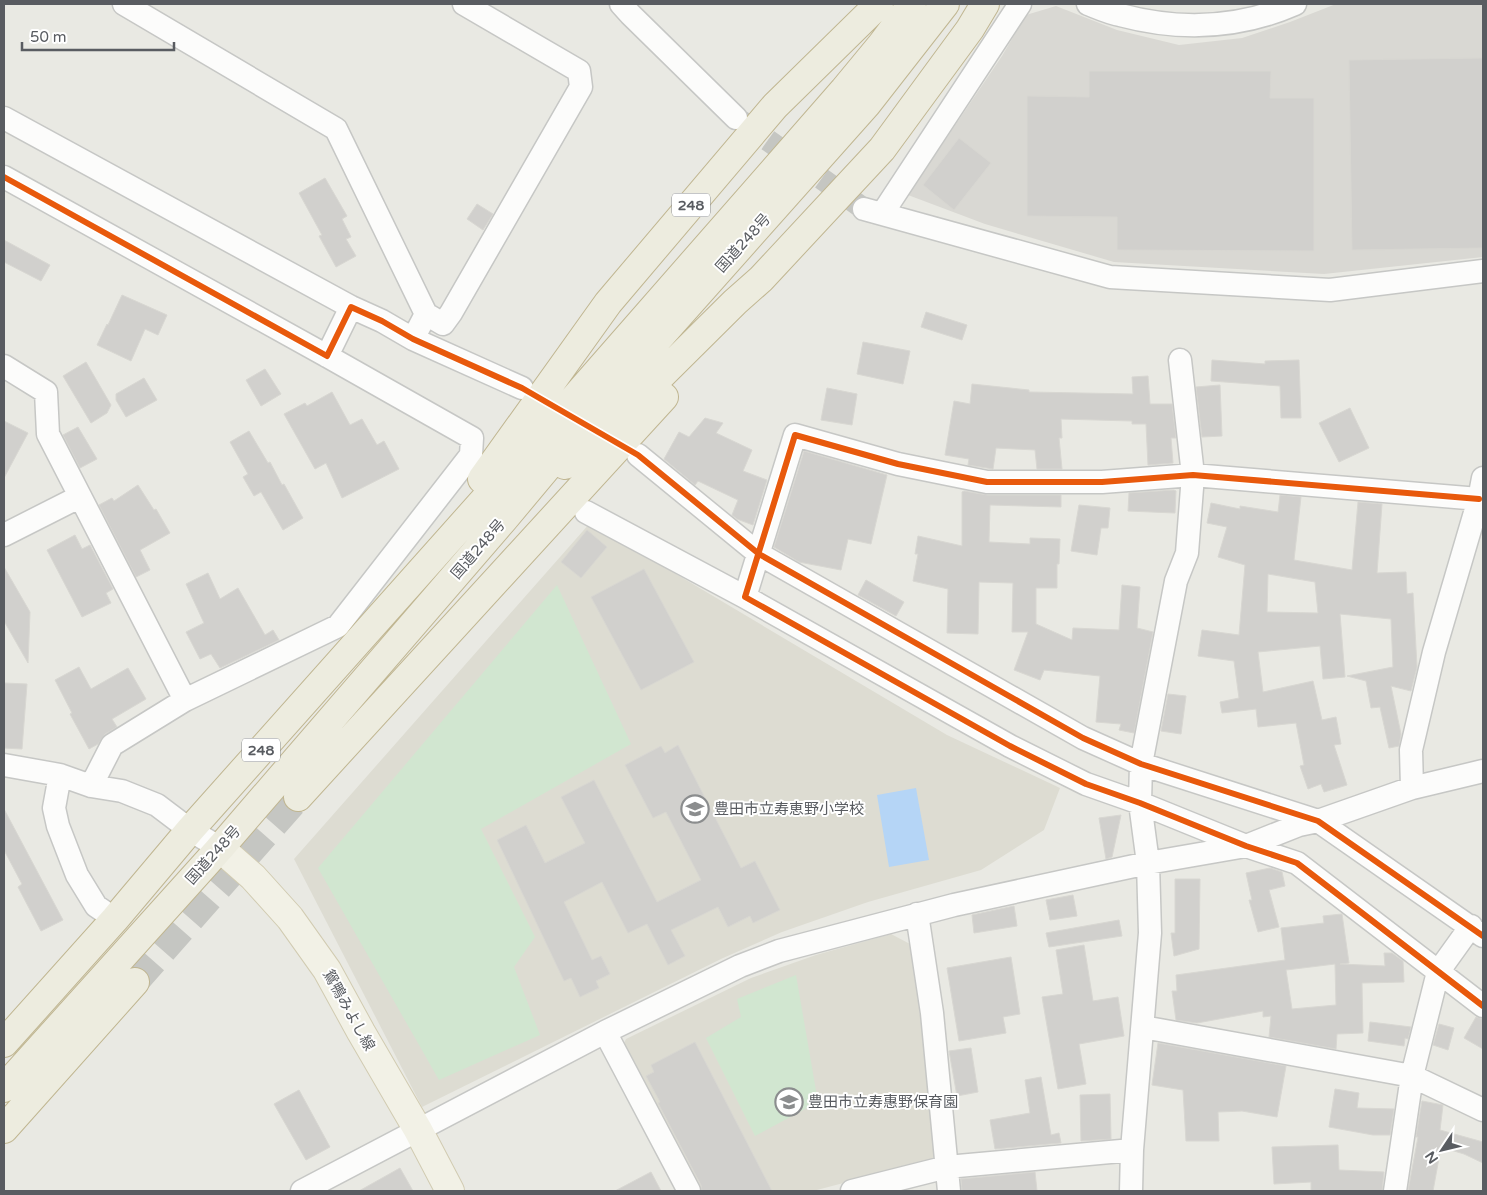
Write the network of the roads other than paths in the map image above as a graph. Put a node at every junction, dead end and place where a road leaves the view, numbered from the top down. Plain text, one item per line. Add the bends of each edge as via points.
1 (124, 4) edge
2 (464, 4) edge
3 (621, 4) edge
4 (879, 4) edge
5 (912, 4) edge
6 (945, 4) edge
7 (985, 4) edge
8 (1020, 4) edge
9 (1088, 4) edge
10 (1295, 4) edge
11 (4, 118) edge
12 (736, 118) tunnel mouth
13 (4, 177) edge
14 (1483, 271) edge
15 (351, 307) junction
16 (426, 314) junction
17 (414, 339) junction
18 (327, 356) junction
19 (1180, 360) dead end
20 (4, 366) edge
21 (522, 388) dead end
22 (562, 444) junction
23 (638, 455) dead end
24 (1193, 475) junction
25 (1481, 488) edge
26 (79, 497) junction
27 (580, 503) junction
28 (4, 535) edge
29 (759, 554) junction
30 (745, 597) junction
31 (346, 636) junction
32 (185, 700) junction
33 (1141, 764) junction
34 (4, 765) edge
35 (1483, 771) edge
36 (60, 775) junction
37 (91, 786) junction
38 (1412, 788) junction
39 (298, 797) tunnel mouth
40 (1140, 803) junction
41 (1308, 823) junction
42 (190, 830) junction
43 (1246, 846) junction
44 (220, 848) junction
45 (1148, 863) junction
46 (916, 914) junction
47 (115, 919) junction
48 (1477, 931) edge
49 (1438, 972) junction
50 (135, 982) tunnel mouth
51 (1483, 1006) edge
52 (1143, 1027) junction
53 (605, 1032) junction
54 (4, 1043) edge
55 (1412, 1076) junction
56 (4, 1088) edge
57 (1483, 1110) edge
58 (4, 1129) edge
59 (418, 1130) junction
60 (1132, 1150) junction
61 (947, 1167) junction
62 (302, 1191) edge
63 (450, 1191) edge
64 (689, 1191) edge
65 (852, 1191) edge
66 (949, 1191) edge
67 (1131, 1191) edge
68 (1396, 1191) edge

1 - 16 street via 336,128
2 - 16 street via 579,70 581,87 451,313 443,324
3 - 12 street
4 - 22 highway, 248 via 775,106 608,303
5 - 22 highway, 国道248号 / 248
6 - 22 highway, 国道248号 / 248 via 867,104
7 - 22 highway, 248 via 882,149 761,279 743,311
8 - 14 street via 873,211 1110,277 1330,290
9 - 10 street via 1120,15 1182,26 1239,22
11 - 15 street
13 - 18 street
15 - 17 street
15 - 18 street
16 - 17 street
17 - 21 street
18 - 31 street via 472,438 471,455
19 - 24 street
20 - 26 street via 46,392 48,434
22 - 27 highway, 248
22 - 31 highway, 248 via 511,455 386,610
22 - 44 highway, 国道248号 / 248 via 504,519
23 - 29 street
24 - 25 street
24 - 29 street via 1102,482 987,482 898,464 795,434
24 - 33 street via 1187,553 1176,582
25 - 38 street via 1425,688 1411,750
26 - 28 street
26 - 32 street
27 - 30 street
27 - 39 highway, 248
29 - 30 street
29 - 33 street via 1083,738
30 - 40 street via 1010,746 1086,784
31 - 32 street
31 - 42 highway, 248
32 - 37 street via 112,744
33 - 40 street
33 - 41 street
34 - 36 street
35 - 38 street
36 - 37 street
36 - 47 street via 54,808 58,826 77,875 96,906
37 - 42 street via 122,791 157,805
38 - 41 street
40 - 43 street
40 - 45 street
41 - 43 street
41 - 48 street
42 - 44 street
42 - 47 highway, 248
43 - 45 street
43 - 49 street via 1296,863
44 - 56 highway, 国道248号 / 248
44 - 59 main road, 鴛鴨みよし線 via 253,877 290,918 327,970
45 - 46 street
45 - 52 street via 1150,933
46 - 53 street via 771,954
46 - 61 street via 932,1013
47 - 54 highway, 248
48 - 49 street
49 - 51 street
49 - 55 street
50 - 58 highway
52 - 55 street
52 - 60 street
53 - 59 street
53 - 64 street
55 - 57 street
55 - 68 street
59 - 62 street
59 - 63 main road, 鴛鴨みよし線
60 - 61 street
60 - 67 street
61 - 65 street
61 - 66 street

